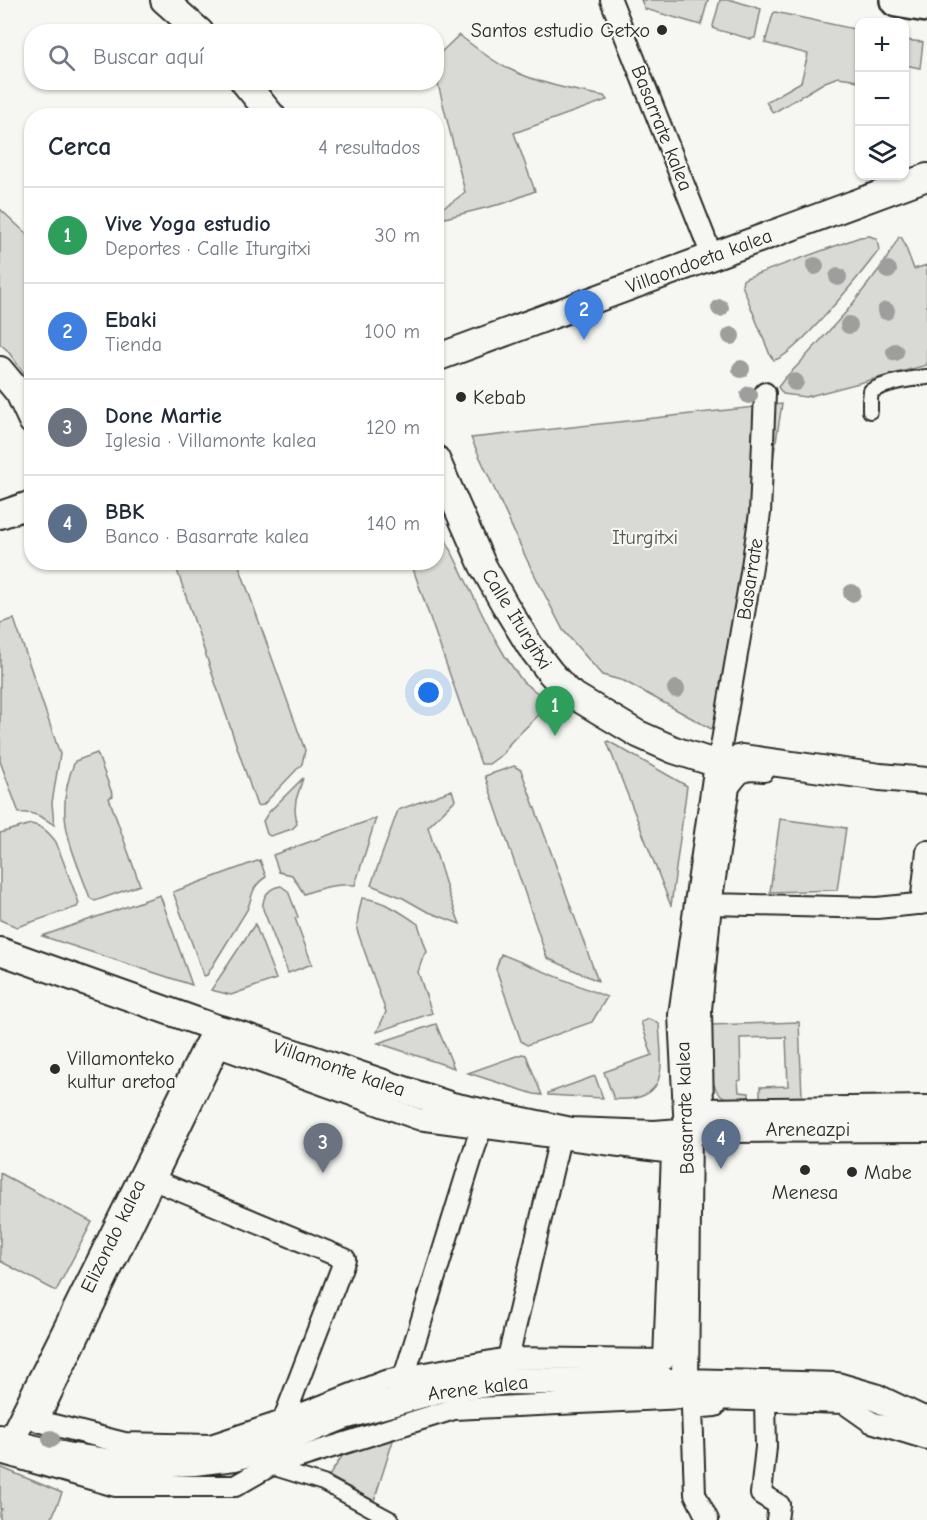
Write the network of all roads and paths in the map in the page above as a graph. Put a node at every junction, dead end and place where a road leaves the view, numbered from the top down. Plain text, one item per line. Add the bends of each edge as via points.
1 (164, 0) edge
2 (611, 0) edge
3 (897, 0) edge
4 (927, 5) edge
5 (191, 24) edge
6 (251, 90) edge
7 (265, 108) edge
8 (927, 177) edge
9 (712, 256) junction
10 (444, 355) edge
11 (0, 370) edge
12 (927, 377) edge
13 (765, 393) dead end
14 (24, 404) edge
15 (870, 411) dead end
16 (444, 477) edge
17 (24, 507) edge
18 (0, 515) edge
19 (718, 764) junction
20 (927, 781) edge
21 (927, 794) edge
22 (927, 851) edge
23 (924, 903) edge
24 (711, 904) junction
25 (0, 951) edge
26 (216, 1028) junction
27 (927, 1106) edge
28 (481, 1128) junction
29 (927, 1128) edge
30 (688, 1132) junction
31 (560, 1138) junction
32 (154, 1180) junction
33 (508, 1358) junction
34 (404, 1377) junction
35 (685, 1382) junction
36 (765, 1401) junction
37 (927, 1420) edge
38 (283, 1421) junction
39 (927, 1440) edge
40 (3, 1445) edge
41 (235, 1457) junction
42 (268, 1467) junction
43 (390, 1520) edge
44 (708, 1520) edge
45 (777, 1520) edge

1 - 5 street
2 - 9 street, Basarrate kalea
3 - 4 street
6 - 7 street
8 - 9 street, Villaondoeta kalea
9 - 10 street, Villaondoeta kalea
11 - 14 street
12 - 15 lane via 893,382 872,391
13 - 19 street, Basarrate via 760,513
16 - 19 street, Calle Iturgitxi via 483,566 530,646 550,672 573,695 638,734
17 - 18 street
19 - 20 street, Calle Iturgitxi via 742,758
19 - 30 street, Basarrate kalea via 682,1016
21 - 24 street via 740,771 729,787
22 - 23 street
23 - 24 street via 877,908
24 - 27 street via 701,1010 704,1109
25 - 26 street, Villamonte kalea
26 - 30 street, Villamonte kalea via 452,1106 571,1131
26 - 40 street, Elizondo kalea
28 - 31 street
28 - 32 street via 418,1119 219,1047
28 - 34 street
29 - 30 street, Areneazpi
30 - 35 street, Basarrate kalea
31 - 33 street
31 - 33 street via 672,1153 664,1360
32 - 38 street via 345,1259
32 - 38 street via 38,1421 124,1443 211,1445
33 - 34 street
34 - 38 street
35 - 37 street, Arene kalea via 837,1386 875,1397
35 - 41 street, Arene kalea via 506,1381 441,1389 344,1416
36 - 39 street via 844,1403 871,1422
36 - 42 street via 685,1398 454,1409
36 - 44 street via 692,1408 695,1494
36 - 45 street via 762,1494 779,1505
40 - 41 street, Arene kalea via 129,1465
40 - 42 street via 115,1486 235,1486
41 - 42 lane
42 - 43 lane via 322,1483

